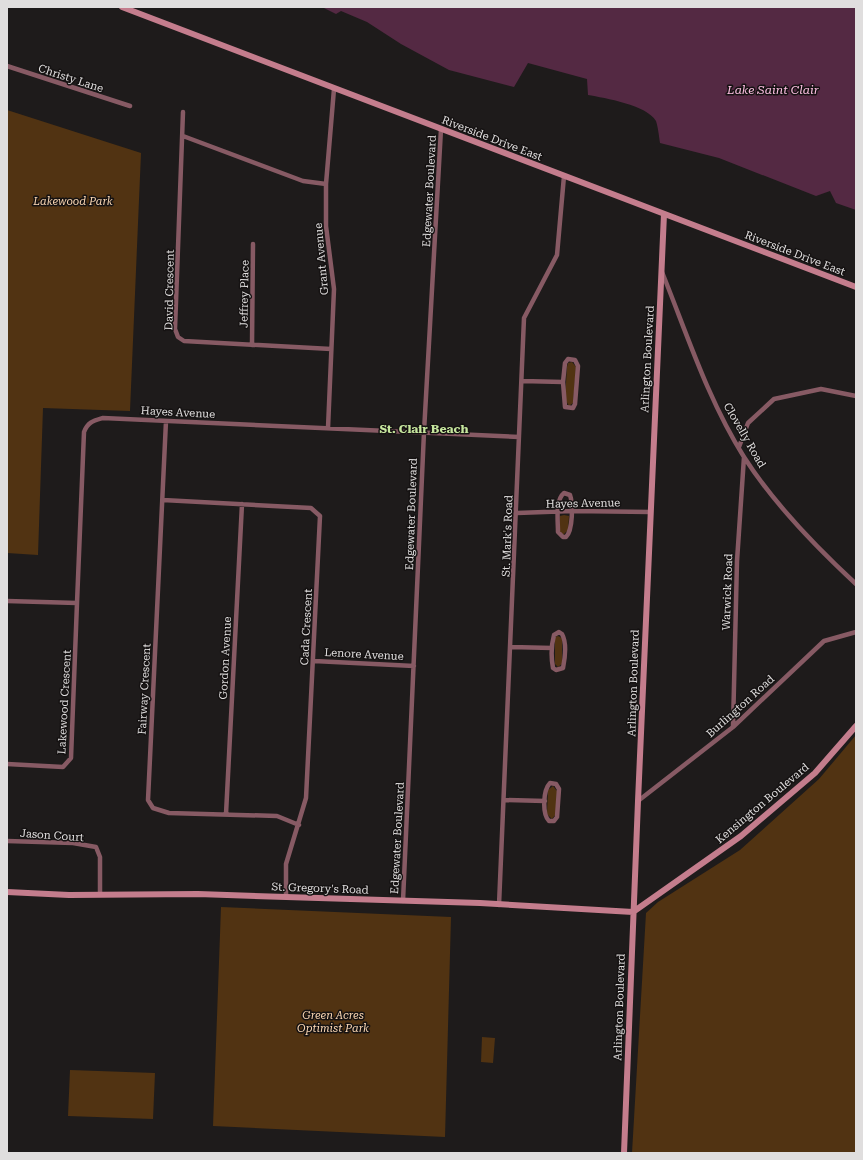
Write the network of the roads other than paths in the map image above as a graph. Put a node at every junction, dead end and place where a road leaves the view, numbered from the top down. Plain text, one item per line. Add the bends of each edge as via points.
1 (122, 7) edge
2 (7, 66) edge
3 (334, 88) junction
4 (130, 106) dead end
5 (183, 112) dead end
6 (441, 129) junction
7 (183, 136) junction
8 (564, 176) junction
9 (326, 184) junction
10 (664, 214) junction
11 (253, 244) dead end
12 (661, 268) junction
13 (856, 287) edge
14 (252, 345) junction
15 (331, 349) junction
16 (522, 381) junction
17 (563, 382) junction
18 (856, 396) edge
19 (166, 421) junction
20 (328, 428) junction
21 (424, 432) junction
22 (519, 437) junction
23 (739, 447) junction
24 (744, 457) junction
25 (163, 500) junction
26 (242, 504) junction
27 (572, 510) junction
28 (558, 512) junction
29 (650, 512) junction
30 (517, 513) junction
31 (856, 584) edge
32 (7, 601) edge
33 (77, 603) junction
34 (856, 632) edge
35 (511, 647) junction
36 (552, 648) junction
37 (314, 661) junction
38 (414, 666) junction
39 (856, 726) edge
40 (733, 727) junction
41 (7, 764) edge
42 (504, 800) junction
43 (545, 801) junction
44 (638, 801) junction
45 (226, 814) junction
46 (299, 825) junction
47 (7, 841) edge
48 (7, 892) edge
49 (100, 894) junction
50 (286, 897) junction
51 (403, 901) junction
52 (499, 905) junction
53 (633, 912) junction
54 (624, 1153) edge

1 - 3 street, Riverside Drive East
2 - 4 street, Christy Lane
3 - 6 street, Riverside Drive East
3 - 9 street, Grant Avenue
5 - 7 street, David Crescent
6 - 8 street, Riverside Drive East
6 - 21 street, Edgewater Boulevard
7 - 9 street via 303,181
7 - 14 street, David Crescent via 176,333 184,341
8 - 10 street, Riverside Drive East
8 - 16 street, St. Mark's Road via 556,255 524,318
9 - 15 street, Grant Avenue via 326,226 334,289
10 - 12 street, Arlington Boulevard
10 - 13 street, Riverside Drive East
11 - 14 street, Jeffrey Place
12 - 23 street, Clovelly Road via 709,390
12 - 29 street, Arlington Boulevard
14 - 15 street, David Crescent
15 - 20 street, Grant Avenue
16 - 17 street
16 - 22 street, St. Mark's Road
17 - 17 street via 564,405 571,408 575,404 578,366 573,359 566,361
18 - 23 street via 821,389 774,399 748,423
19 - 20 street, Hayes Avenue
19 - 25 street, Fairway Crescent
19 - 33 street, Hayes Avenue via 103,418 87,424 84,432
20 - 21 street, Hayes Avenue
21 - 22 street, Hayes Avenue
21 - 38 street, Edgewater Boulevard
22 - 30 street, St. Mark's Road
23 - 24 street, Clovelly Road
24 - 31 street, Clovelly Road via 770,494 830,560
24 - 40 street, Warwick Road via 737,561
25 - 26 street, Cada Crescent
25 - 45 street, Fairway Crescent via 148,800 153,808 168,812
26 - 37 street, Cada Crescent via 311,508 320,516
26 - 45 street, Gordon Avenue
27 - 28 street, Hayes Avenue
27 - 28 street via 570,495 564,493 560,498
27 - 28 street via 570,531 566,537 560,536 558,532
27 - 29 street, Hayes Avenue
28 - 30 street, Hayes Avenue
29 - 44 street, Arlington Boulevard
30 - 35 street, St. Mark's Road
32 - 33 street
33 - 41 street, Lakewood Crescent via 71,758 63,767
34 - 40 street, Burlington Road via 824,641
35 - 36 street
35 - 42 street, St. Mark's Road
36 - 36 street via 553,668 560,670 564,662 564,638 560,632 554,635
37 - 38 street, Lenore Avenue
37 - 46 street, Cada Crescent via 306,798
38 - 51 street, Edgewater Boulevard
39 - 53 street, Kensington Boulevard via 815,773 741,836
40 - 44 street, Burlington Road
42 - 43 street
42 - 52 street, St. Mark's Road
43 - 43 street via 547,819 554,821 558,814 559,789 556,784 548,786
44 - 53 street, Arlington Boulevard
45 - 46 street, Fairway Crescent via 277,816
46 - 50 street, Cada Crescent via 286,864
47 - 49 street, Jason Court via 73,843 96,847 100,857
48 - 49 street, St. Gregory's Road
49 - 50 street, St. Gregory's Road
50 - 51 street, St. Gregory's Road
51 - 52 street, St. Gregory's Road
52 - 53 street, St. Gregory's Road
53 - 54 street, Arlington Boulevard

